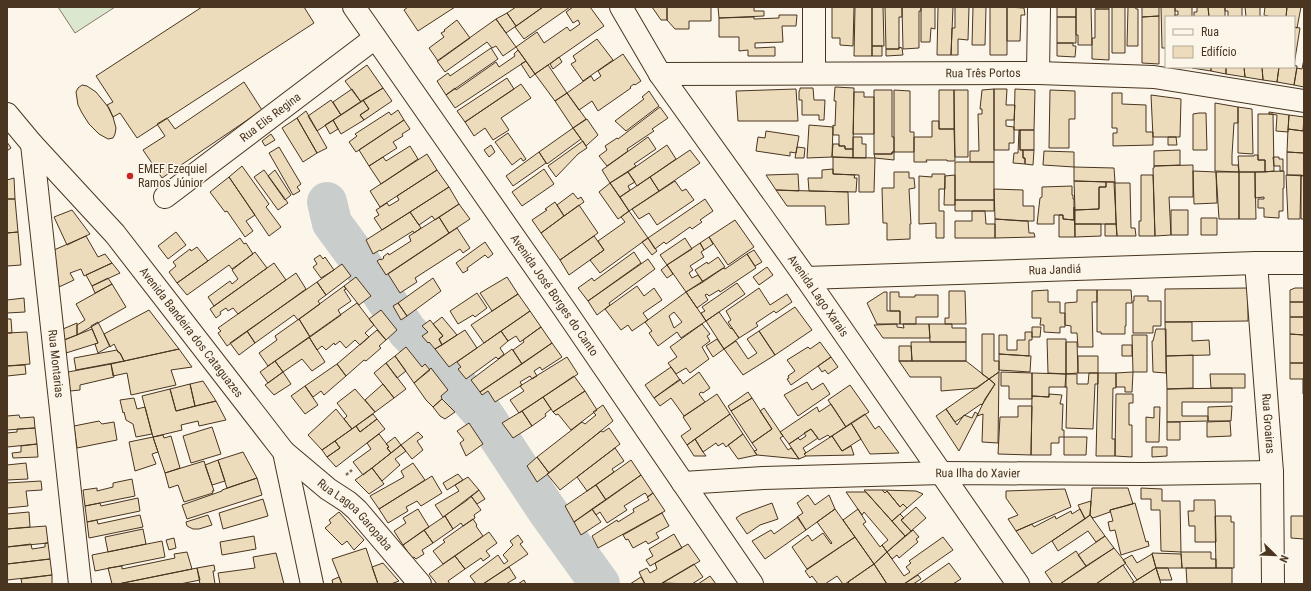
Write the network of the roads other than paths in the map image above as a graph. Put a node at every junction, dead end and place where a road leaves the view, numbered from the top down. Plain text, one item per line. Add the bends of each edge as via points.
1 (354, 7) edge
2 (622, 7) edge
3 (814, 7) edge
4 (1039, 7) edge
5 (375, 38) junction
6 (814, 73) junction
7 (1038, 73) junction
8 (660, 74) junction
9 (1304, 101) edge
10 (7, 114) edge
11 (32, 144) junction
12 (165, 197) dead end
13 (1256, 262) junction
14 (1304, 263) edge
15 (806, 278) junction
16 (284, 452) junction
17 (1272, 472) junction
18 (942, 473) junction
19 (683, 483) junction
20 (80, 584) edge
21 (312, 584) edge
22 (420, 584) edge
23 (752, 584) edge
24 (1018, 584) edge
25 (1273, 584) edge

1 - 5 street, Avenida José Borges do Canto
2 - 8 street, Avenida Lago Xarais
3 - 6 street
4 - 7 street
5 - 12 street, Rua Elis Regina
5 - 19 street, Avenida José Borges do Canto via 561,303
6 - 7 street, Rua Três Portos
6 - 8 street, Rua Três Portos
7 - 9 street, Rua Três Portos via 1154,77
8 - 15 street, Avenida Lago Xarais
10 - 11 street, Avenida Bandeira dos Cataguazes
11 - 16 street, Avenida Bandeira dos Cataguazes via 115,234
11 - 20 street, Rua Montarias
13 - 14 street, Rua Jandiá
13 - 15 street, Rua Jandiá
13 - 17 street, Rua Groairas
15 - 18 street, Avenida Lago Xarais
16 - 21 street, Avenida Bandeira dos Cataguazes
16 - 22 street, Rua Lagoa Garopaba via 357,510
17 - 18 street, Rua Ilha do Xavier
17 - 25 street, Rua Groairas
18 - 19 street, Rua Ilha do Xavier
18 - 24 street, Avenida Lago Xarais
19 - 23 street, Avenida José Borges do Canto

